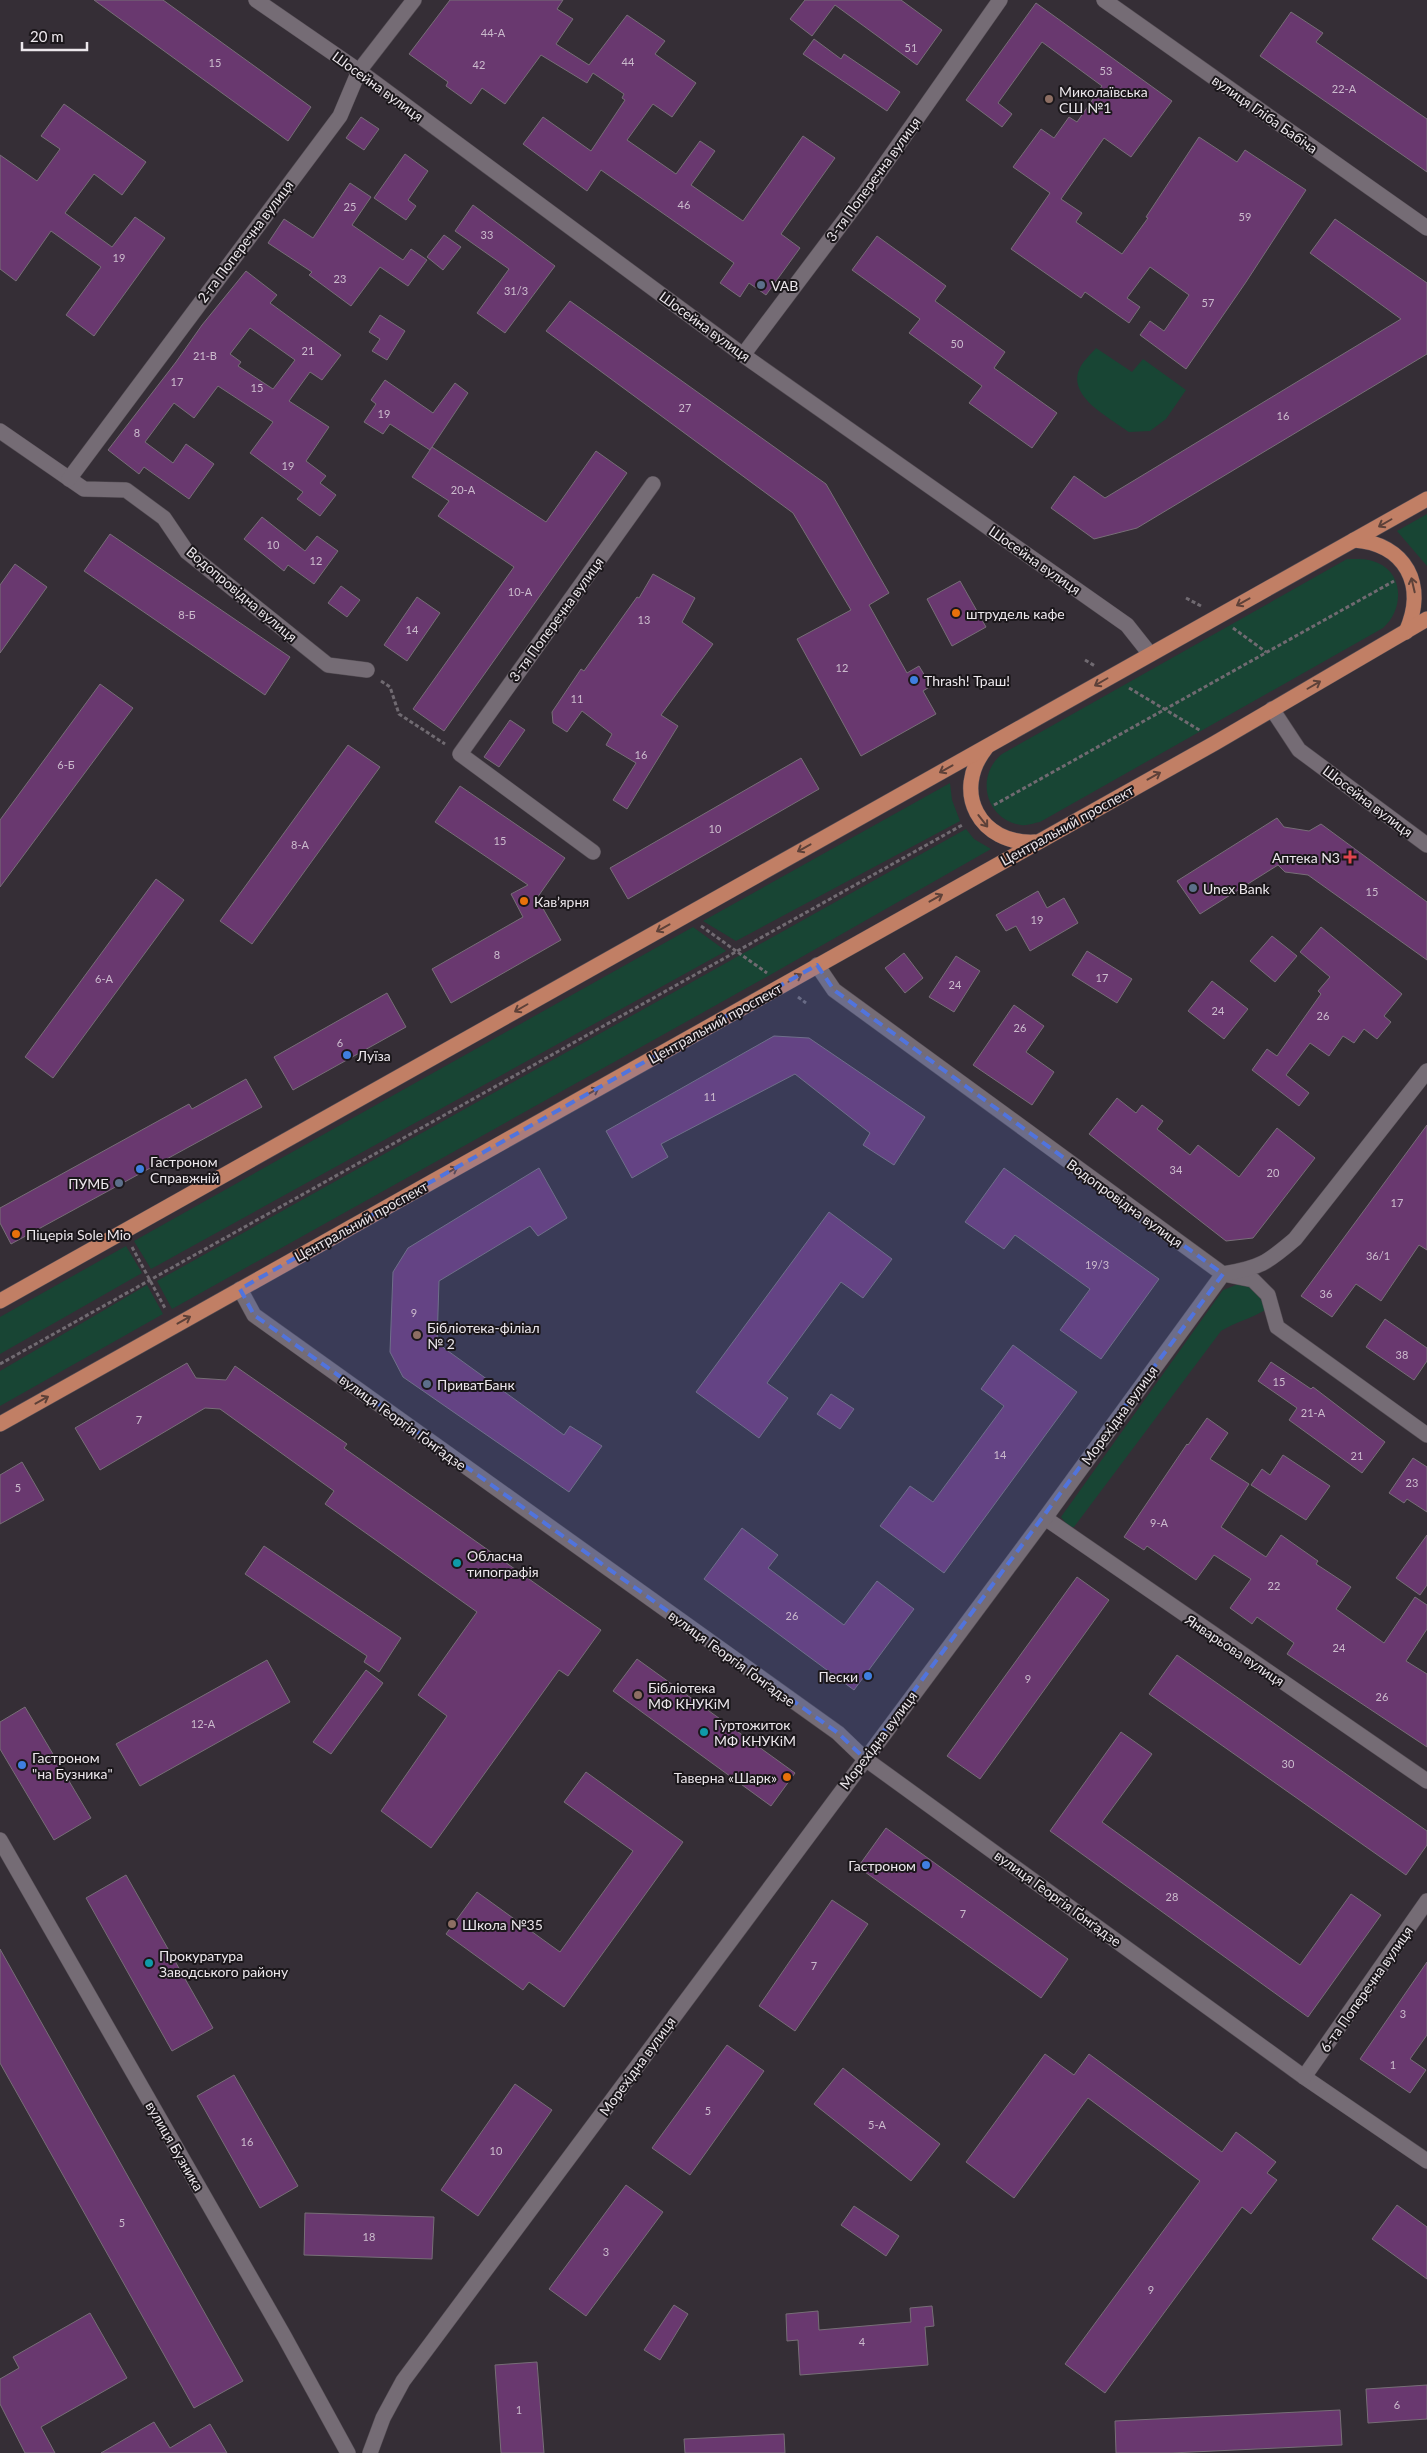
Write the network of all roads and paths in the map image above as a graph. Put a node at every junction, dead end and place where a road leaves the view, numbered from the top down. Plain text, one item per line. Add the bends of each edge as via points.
1 (256, 0) edge
2 (414, 0) edge
3 (1000, 0) edge
4 (1104, 0) edge
5 (359, 71) junction
6 (1427, 228) edge
7 (743, 355) junction
8 (0, 431) edge
9 (69, 479) junction
10 (653, 484) dead end
11 (1427, 499) edge
12 (1354, 540) junction
13 (1409, 571) junction
14 (1427, 620) edge
15 (1406, 632) junction
16 (1150, 654) junction
17 (1084, 660) dead end
18 (1096, 666) dead end
19 (367, 670) joint
20 (1124, 685) dead end
21 (1163, 708) junction
22 (1272, 710) junction
23 (1200, 731) dead end
24 (989, 745) junction
25 (460, 754) junction
26 (978, 815) junction
27 (1035, 842) junction
28 (1427, 845) edge
29 (593, 852) dead end
30 (698, 924) dead end
31 (737, 950) junction
32 (817, 965) junction
33 (783, 985) junction
34 (806, 1002) dead end
35 (1427, 1071) edge
36 (130, 1243) dead end
37 (1223, 1274) junction
38 (149, 1279) junction
39 (240, 1289) junction
40 (0, 1301) edge
41 (168, 1313) dead end
42 (0, 1364) edge
43 (0, 1424) edge
44 (1427, 1435) edge
45 (1045, 1518) junction
46 (864, 1758) junction
47 (1427, 1781) edge
48 (0, 1840) edge
49 (1427, 1901) edge
50 (1304, 2077) junction
51 (1427, 2161) edge
52 (348, 2453) edge
53 (370, 2453) edge

1 - 5 street, Шосейна вулиця
2 - 5 street, 2-га Поперечна вулиця
3 - 7 street, 3-тя Поперечна вулиця via 864,194
4 - 6 street, вулиця Гліба Бабіча
5 - 7 street, Шосейна вулиця
5 - 9 street, 2-га Поперечна вулиця via 340,116
7 - 16 street, Шосейна вулиця via 1127,625
8 - 9 street, Водопровідна вулиця
9 - 19 street, Водопровідна вулиця via 84,489 126,490 164,518 187,552 328,665
10 - 25 street, 3-тя Поперечна вулиця
11 -> 12 main road
12 - 13 main road via 1386,547
12 -> 16 main road
15 -> 13 main road via 1416,602
13 - 21 path
14 - 15 main road, Центральний проспект
22 -> 15 main road, Центральний проспект
16 -> 24 main road
17 - 18 path
19 - 25 path via 390,687 399,714
20 - 21 path
21 - 23 path
21 - 26 path
27 -> 22 main road, Центральний проспект
22 - 28 street, Шосейна вулиця via 1300,750
24 - 26 main road via 980,756 971,780 973,805
24 -> 40 main road
25 - 29 street
26 -> 27 main road via 987,827 1003,838 1022,843
26 - 31 path
32 -> 27 main road, Центральний проспект
30 - 31 path
31 - 33 path
31 - 38 path
33 -> 32 main road, Центральний проспект
32 - 37 street, Водопровідна вулиця via 834,990
33 - 34 path
39 -> 33 main road, Центральний проспект
35 - 37 street via 1295,1239 1252,1270
36 - 38 path
37 - 44 street, Водопровідна вулиця via 1253,1280 1268,1295 1277,1327
37 - 45 street, Морехідна вулиця
38 - 41 path
38 - 42 path
43 -> 39 main road, Центральний проспект
39 - 46 street, вулиця Георгія Ґонґадзе via 254,1315 838,1733
45 - 46 street, Морехідна вулиця
45 - 47 street, Январьова вулиця
46 - 50 street, вулиця Георгія Ґонґадзе
46 - 53 street, Морехідна вулиця via 404,2381 383,2418
48 - 52 street, вулиця Бузника
49 - 50 street, 6-та Поперечна вулиця
50 - 51 street, вулиця Георгія Ґонґадзе

